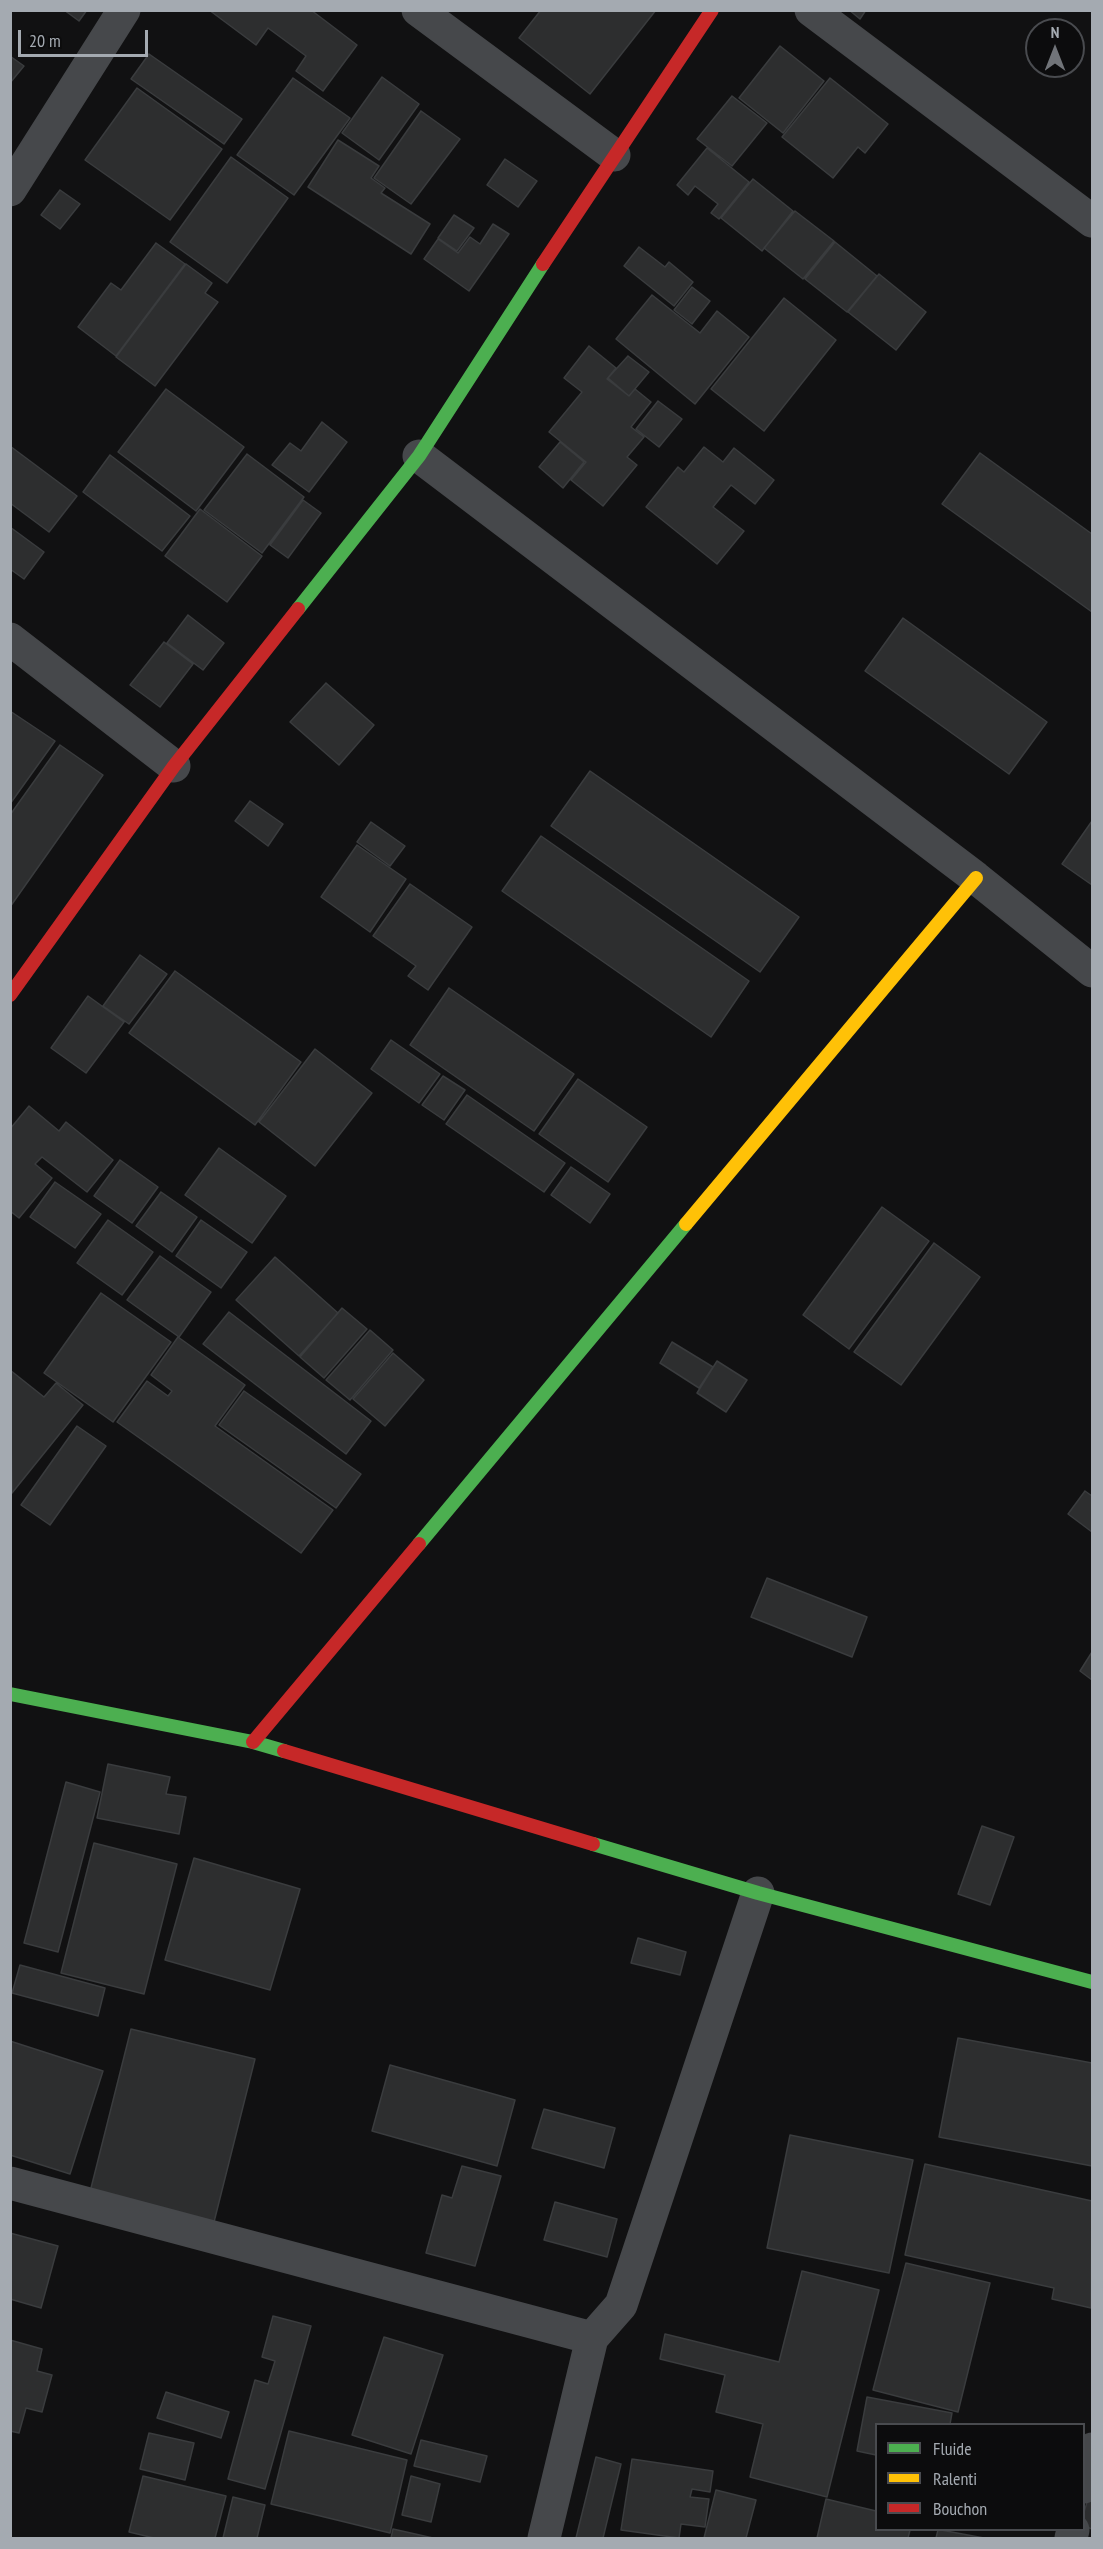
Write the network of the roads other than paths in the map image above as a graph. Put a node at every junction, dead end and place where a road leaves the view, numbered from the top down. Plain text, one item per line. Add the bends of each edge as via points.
1 (124, 10) edge
2 (418, 10) edge
3 (712, 10) edge
4 (811, 10) edge
5 (614, 154) junction
6 (10, 190) edge
7 (1092, 221) edge
8 (418, 456) junction
9 (10, 639) edge
10 (174, 766) junction
11 (976, 878) junction
12 (1092, 971) edge
13 (10, 995) edge
14 (10, 1694) edge
15 (253, 1742) junction
16 (758, 1893) junction
17 (1092, 1982) edge
18 (10, 2183) edge
19 (592, 2338) junction
20 (1092, 2449) edge
21 (1085, 2479) edge
22 (544, 2538) edge

1 - 6 street
2 - 5 street
3 - 5 street
4 - 7 street
5 - 8 street
8 - 10 street
8 - 11 street
9 - 10 street
10 - 13 street
11 - 12 street
11 - 15 street
14 - 15 street
15 - 16 street
16 - 17 street
16 - 19 street via 621,2305
18 - 19 street
19 - 22 street
20 - 21 street

